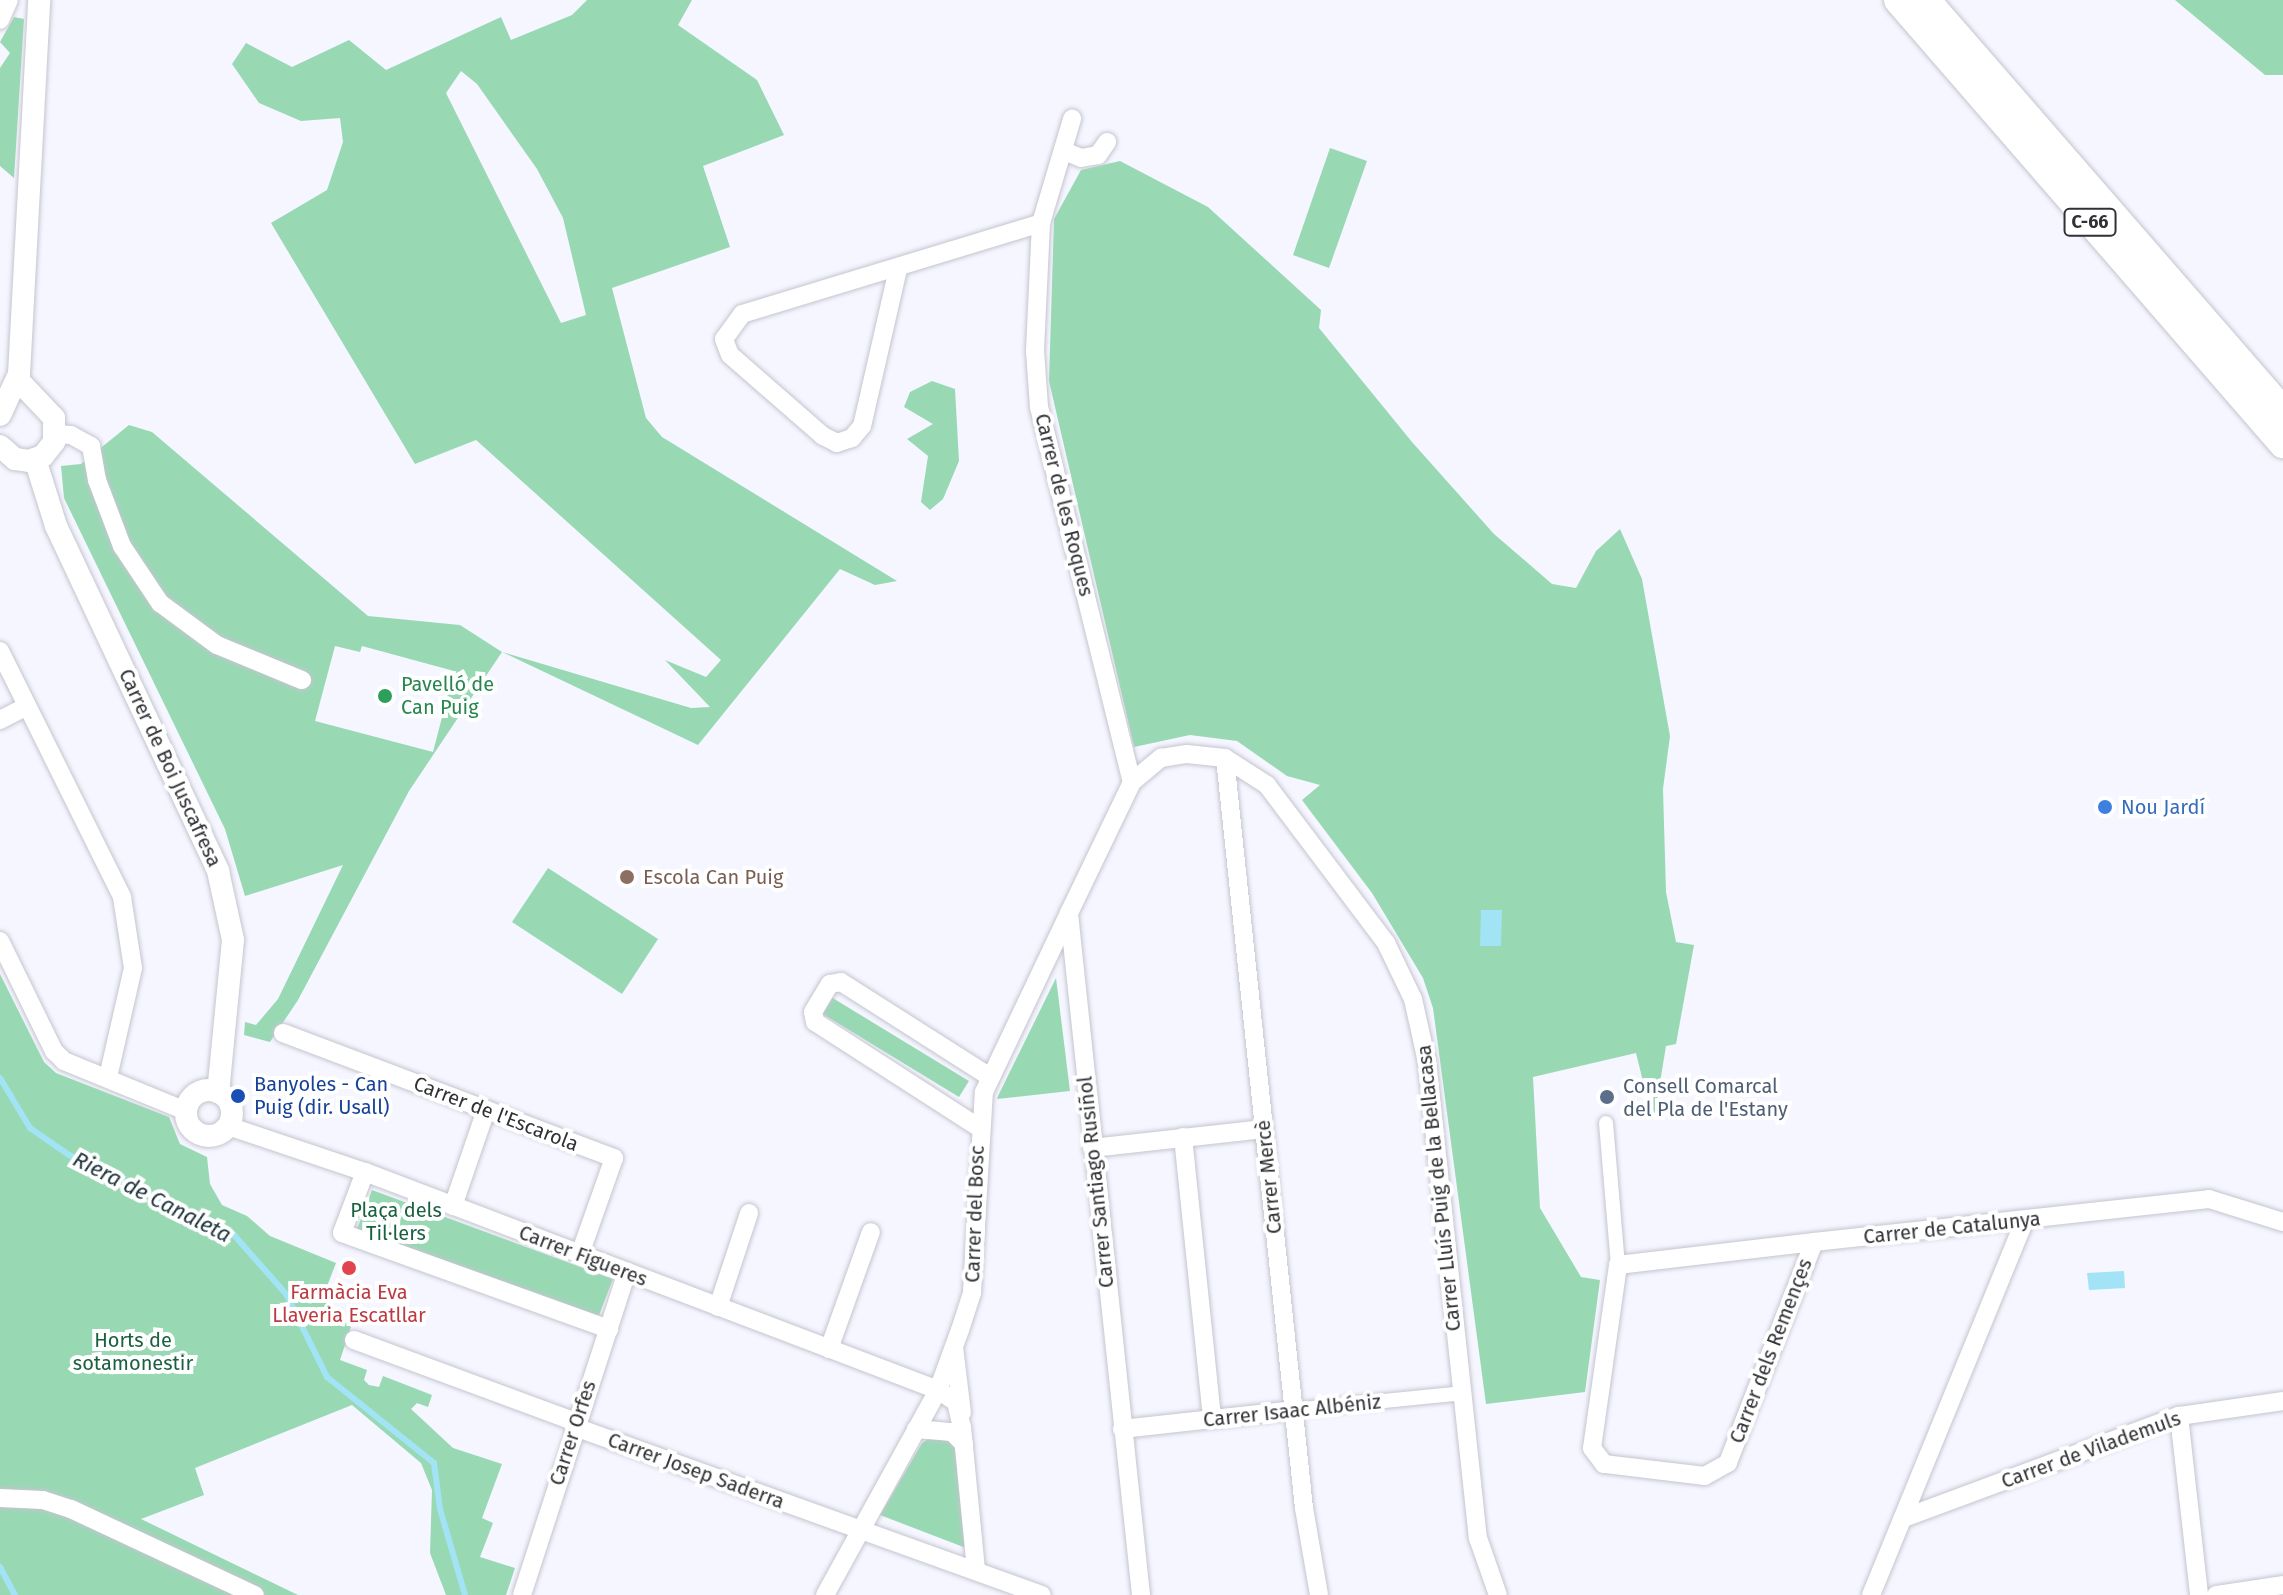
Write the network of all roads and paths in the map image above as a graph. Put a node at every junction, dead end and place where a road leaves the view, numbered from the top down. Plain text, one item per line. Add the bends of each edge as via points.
1 (9, 0) edge
2 (39, 0) edge
3 (1898, 0) edge
4 (1926, 0) edge
5 (0, 20) edge
6 (1072, 119) dead end
7 (1107, 142) dead end
8 (1064, 151) junction
9 (1041, 223) junction
10 (898, 269) junction
11 (18, 380) junction
12 (36, 402) junction
13 (3, 411) edge
14 (2283, 411) edge
15 (56, 434) junction
16 (2283, 444) edge
17 (1, 450) edge
18 (35, 459) junction
19 (0, 651) edge
20 (302, 680) dead end
21 (26, 707) junction
22 (0, 720) edge
23 (1225, 758) junction
24 (1132, 782) junction
25 (1069, 913) junction
26 (0, 941) edge
27 (283, 1033) dead end
28 (108, 1077) junction
29 (990, 1077) junction
30 (218, 1092) junction
31 (486, 1110) junction
32 (186, 1111) junction
33 (1606, 1123) dead end
34 (228, 1126) junction
35 (978, 1127) junction
36 (1264, 1129) junction
37 (1183, 1137) junction
38 (1092, 1148) junction
39 (365, 1172) junction
40 (453, 1206) junction
41 (749, 1213) dead end
42 (2025, 1220) junction
43 (2283, 1222) edge
44 (871, 1232) dead end
45 (1814, 1242) junction
46 (580, 1254) junction
47 (1618, 1265) junction
48 (627, 1272) junction
49 (718, 1307) junction
50 (609, 1329) junction
51 (354, 1340) dead end
52 (954, 1346) junction
53 (829, 1349) junction
54 (938, 1390) junction
55 (1462, 1393) junction
56 (2283, 1401) edge
57 (1293, 1410) junction
58 (2179, 1416) junction
59 (1212, 1419) junction
60 (575, 1427) junction
61 (916, 1429) junction
62 (1122, 1429) junction
63 (963, 1436) junction
64 (0, 1498) edge
65 (1904, 1518) junction
66 (857, 1529) junction
67 (976, 1570) junction
68 (2283, 1585) edge
69 (255, 1595) edge
70 (522, 1595) edge
71 (825, 1595) edge
72 (1042, 1595) edge
73 (1141, 1595) edge
74 (1319, 1595) edge
75 (1498, 1595) edge
76 (1871, 1595) edge
77 (2199, 1595) edge
78 (2216, 1595) edge

1 - 5 street
2 - 11 street
3 - 16 highway, C-66
4 - 14 highway, C-66
6 - 8 street, Carrer de les Roques
7 - 8 street via 1098,155 1081,158
8 - 9 street, Carrer de les Roques
9 - 10 street
9 - 24 street, Carrer de les Roques via 1035,351 1039,407
10 - 10 street via 742,314 724,339 730,355 823,436 837,443 852,438 862,426
11 - 12 street
11 - 13 street
12 - 13 street via 20,401
12 - 15 street via 49,411
15 - 18 street via 50,450
15 - 20 street via 91,446 97,480 122,546 160,603 217,645
17 - 18 street via 15,459
18 - 30 street, Carrer de Boi Juscafresa via 56,526 218,871 233,940
19 - 21 street
21 - 22 street
21 - 28 street via 122,897 133,968
23 - 24 street via 1161,758
23 - 36 street, Carrer Mercè
23 - 55 street, Carrer Lluís Puig de la Bellacasa via 1267,785 1386,943 1413,999 1427,1062
24 - 25 street
25 - 29 street, Carrer del Bosc
25 - 38 street, Carrer Santiago Rusiñol
26 - 28 street via 54,1051 64,1061
27 - 31 street, Carrer de l'Escarola
28 - 32 street
29 - 35 street, Carrer del Bosc
29 - 35 street via 841,982 830,984 813,1012 815,1022
30 - 32 street via 197,1093
30 - 34 street via 231,1107
31 - 40 street
31 - 46 street, Carrer de l'Escarola via 614,1158
32 - 34 street via 189,1125 201,1134 215,1135
33 - 47 street
34 - 39 street, Carrer Figueres
35 - 52 street, Carrer del Bosc via 972,1292
36 - 37 street
36 - 57 street, Carrer Mercè
37 - 38 street
37 - 59 street
38 - 62 street, Carrer Santiago Rusiñol
39 - 40 street, Carrer Figueres
39 - 50 street via 342,1233
40 - 46 street, Carrer Figueres
41 - 49 street
42 - 43 street, Carrer de Catalunya via 2209,1199
42 - 45 street, Carrer de Catalunya
42 - 65 street
44 - 53 street
45 - 47 street, Carrer de Catalunya
45 - 47 street, Carrer dels Remençes via 1728,1463 1705,1476 1604,1464 1592,1448
46 - 48 street, Carrer Figueres
48 - 49 street, Carrer Figueres
48 - 50 street, Carrer Orfes
49 - 53 street, Carrer Figueres
50 - 60 street, Carrer Orfes
51 - 60 street, Carrer Josep Saderra via 570,1420
52 - 54 street, Carrer del Bosc
52 - 63 street
53 - 54 street, Carrer Figueres
54 - 61 street, Carrer del Bosc
54 - 63 street via 956,1402
55 - 57 street, Carrer Isaac Albéniz
55 - 75 street, Carrer Lluís Puig de la Bellacasa via 1478,1538
56 - 58 street, Carrer de Vilademuls
57 - 59 street, Carrer Isaac Albéniz
57 - 74 street, Carrer Mercè
58 - 65 street, Carrer de Vilademuls
58 - 77 street
59 - 62 street, Carrer Isaac Albéniz
60 - 66 street, Carrer Josep Saderra
60 - 70 street, Carrer Orfes
61 - 63 street
61 - 66 street, Carrer del Bosc
62 - 73 street, Carrer Santiago Rusiñol
63 - 67 street
64 - 69 street via 43,1500 71,1509
65 - 76 street
66 - 67 street, Carrer Josep Saderra
66 - 71 street, Carrer del Bosc
67 - 72 street, Carrer Josep Saderra
68 - 78 street

